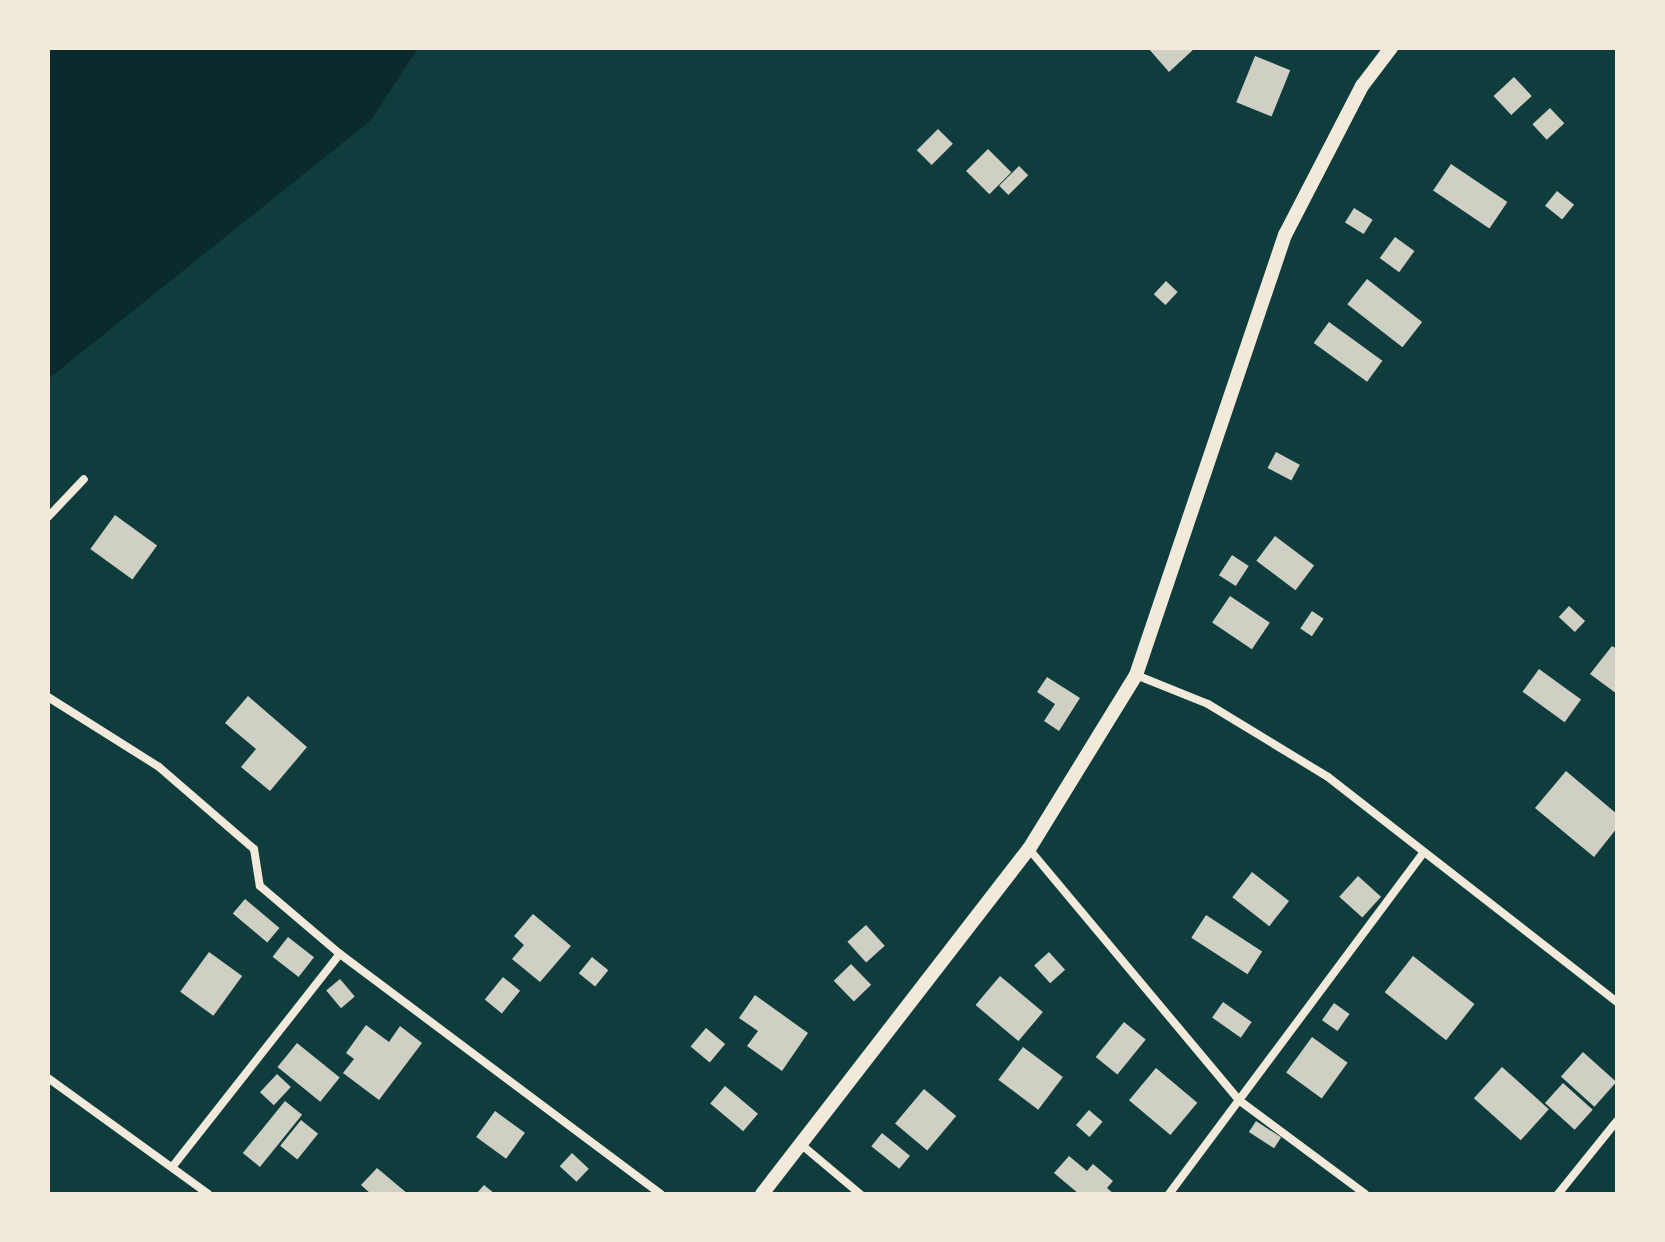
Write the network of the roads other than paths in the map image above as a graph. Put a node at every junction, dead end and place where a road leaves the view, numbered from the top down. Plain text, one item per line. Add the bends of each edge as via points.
1 (1391, 48) edge
2 (84, 479) dead end
3 (48, 517) edge
4 (1136, 675) junction
5 (48, 697) edge
6 (1029, 849) junction
7 (1423, 853) junction
8 (340, 954) junction
9 (1617, 1002) edge
10 (48, 1078) edge
11 (1240, 1101) junction
12 (1617, 1121) edge
13 (803, 1146) junction
14 (173, 1166) junction
15 (208, 1194) edge
16 (661, 1194) edge
17 (762, 1194) edge
18 (860, 1194) edge
19 (1169, 1194) edge
20 (1365, 1194) edge
21 (1558, 1194) edge

1 - 4 street via 1362,86 1285,235
2 - 3 street
4 - 6 street
4 - 7 street via 1208,704 1328,777
5 - 8 street via 159,767 254,849 260,886
6 - 11 street
6 - 13 street
7 - 9 street
7 - 11 street
8 - 14 street
8 - 16 street
10 - 14 street
11 - 19 street
11 - 20 street
12 - 21 street
13 - 17 street
13 - 18 street
14 - 15 street

